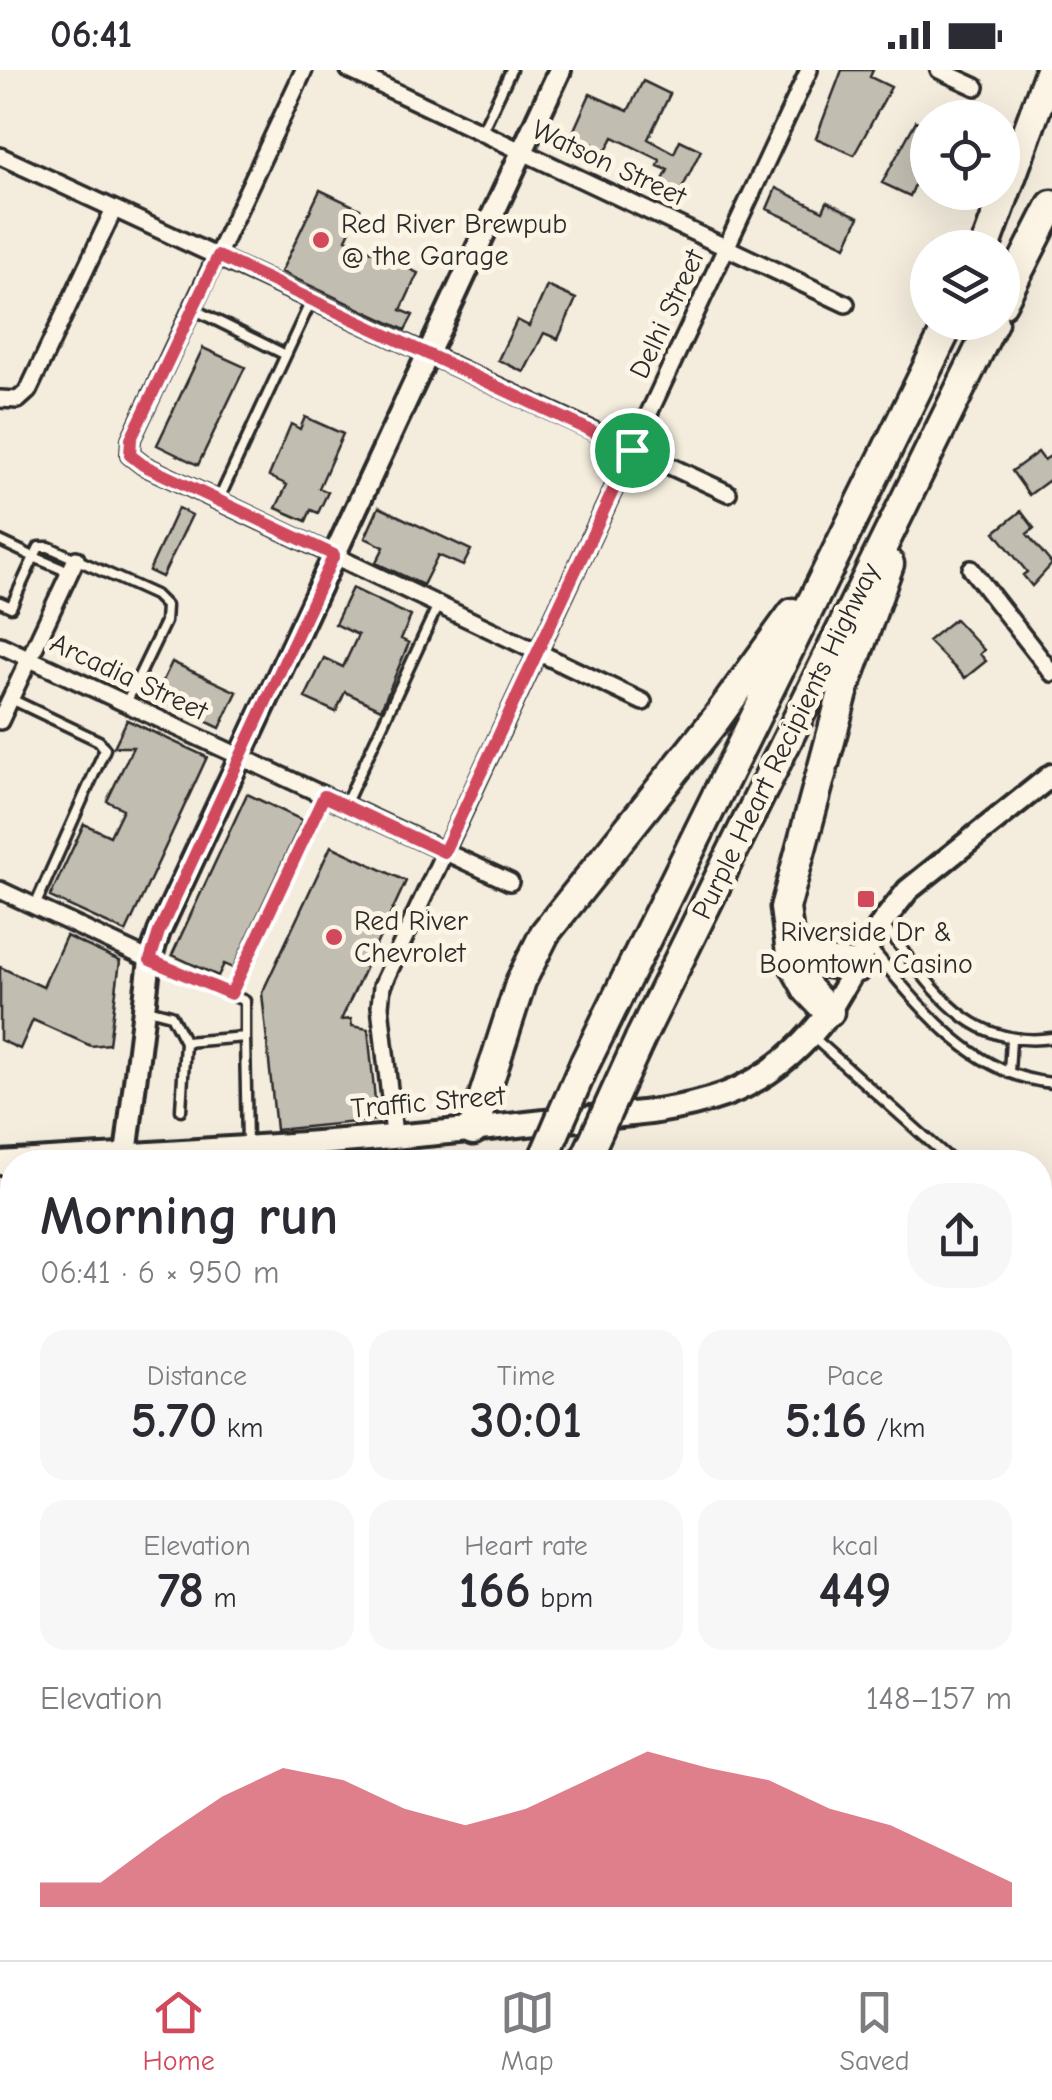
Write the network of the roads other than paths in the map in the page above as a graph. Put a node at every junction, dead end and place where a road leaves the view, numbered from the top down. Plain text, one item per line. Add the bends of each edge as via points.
1 (304, 70) edge
2 (349, 70) edge
3 (511, 70) edge
4 (560, 70) edge
5 (809, 70) edge
6 (939, 70) edge
7 (1050, 70) edge
8 (976, 87) dead end
9 (1052, 114) edge
10 (482, 131) junction
11 (523, 150) junction
12 (0, 156) edge
13 (1052, 205) edge
14 (114, 208) junction
15 (992, 230) edge
16 (995, 230) edge
17 (726, 246) junction
18 (218, 256) junction
19 (1020, 268) edge
20 (312, 300) junction
21 (846, 304) dead end
22 (192, 309) junction
23 (941, 340) edge
24 (984, 340) edge
25 (286, 355) junction
26 (428, 355) junction
27 (0, 399) edge
28 (632, 450) junction
29 (913, 480) junction
30 (728, 494) dead end
31 (218, 501) junction
32 (0, 541) edge
33 (334, 555) junction
34 (34, 557) junction
35 (73, 565) junction
36 (971, 569) dead end
37 (825, 573) junction
38 (0, 602) edge
39 (438, 604) junction
40 (0, 645) edge
41 (538, 652) junction
42 (29, 659) junction
43 (1052, 673) edge
44 (11, 698) junction
45 (643, 702) dead end
46 (126, 703) junction
47 (0, 721) edge
48 (240, 756) junction
49 (1052, 775) edge
50 (324, 796) junction
51 (345, 805) junction
52 (444, 852) junction
53 (510, 882) dead end
54 (0, 890) edge
55 (35, 906) junction
56 (882, 923) junction
57 (864, 956) junction
58 (791, 958) junction
59 (150, 960) junction
60 (231, 994) junction
61 (144, 1008) junction
62 (830, 1012) junction
63 (811, 1035) junction
64 (245, 1037) junction
65 (1052, 1038) edge
66 (1011, 1040) junction
67 (186, 1042) junction
68 (1010, 1073) junction
69 (1052, 1082) edge
70 (181, 1110) dead end
71 (473, 1130) junction
72 (394, 1135) junction
73 (246, 1147) junction
74 (128, 1150) edge
75 (216, 1150) edge
76 (264, 1150) edge
77 (302, 1150) edge
78 (547, 1150) edge
79 (589, 1150) edge
80 (940, 1150) edge

1 - 18 street
2 - 10 street, Watson Street
3 - 10 lane
4 - 11 main road
5 - 17 street, Delhi Street
6 - 8 street
7 - 15 highway
9 - 16 highway
10 - 11 street, Watson Street
11 - 17 street, Watson Street
11 - 26 main road
12 - 14 street
13 - 19 highway
14 - 18 street
14 - 27 street via 31,386 18,400
17 - 21 street, Watson Street
17 - 28 street, Delhi Street
18 - 20 street
18 - 22 street
20 - 25 lane
20 - 26 street
22 - 25 lane
22 - 31 street via 131,439 130,455
23 - 37 highway, Purple Heart Recipients Highway
24 - 29 highway, Purple Heart Recipients Highway
25 - 31 lane
26 - 28 street
26 - 33 main road
28 - 30 street
28 - 41 street, Delhi Street
29 - 58 highway via 789,884
29 - 79 highway, Purple Heart Recipients Highway, bridge
31 - 33 street
32 - 34 lane
33 - 39 street
33 - 48 main road
34 - 35 lane
34 - 35 lane via 39,547 49,547
34 - 38 lane via 11,607
35 - 42 street
35 - 46 lane via 155,595 166,606 165,622
36 - 43 street
37 - 71 highway via 545,933 522,981
37 - 78 highway, Purple Heart Recipients Highway, bridge
39 - 41 street
39 - 51 lane
40 - 42 street, Arcadia Street
41 - 45 street
41 - 52 street, Delhi Street
42 - 44 street
42 - 46 street, Arcadia Street
44 - 47 street
44 - 55 lane via 105,748
46 - 48 street, Arcadia Street
48 - 50 street, Arcadia Street
48 - 59 main road
49 - 56 main road via 926,872
50 - 51 street, Arcadia Street
50 - 60 lane
51 - 52 street, Arcadia Street
52 - 53 street, Arcadia Street
52 - 72 street, Delhi Street via 380,996
54 - 55 street
55 - 59 street
56 - 57 main road
56 - 66 lane via 962,1016
57 - 58 highway
57 - 62 main road
57 - 68 lane via 939,1027
58 - 62 highway
59 - 60 lane
59 - 61 main road
60 - 64 lane via 245,1000
61 - 67 lane via 172,1015
61 - 74 main road
62 - 63 main road, Traffic Street
63 - 71 main road, Traffic Street via 772,1069 710,1099
63 - 80 lane
64 - 67 lane
64 - 73 lane
65 - 66 lane
66 - 68 lane
67 - 70 lane
68 - 69 lane
71 - 72 main road, Traffic Street
72 - 77 main road, Traffic Street
73 - 75 main road, Traffic Street
73 - 76 main road, Traffic Street

